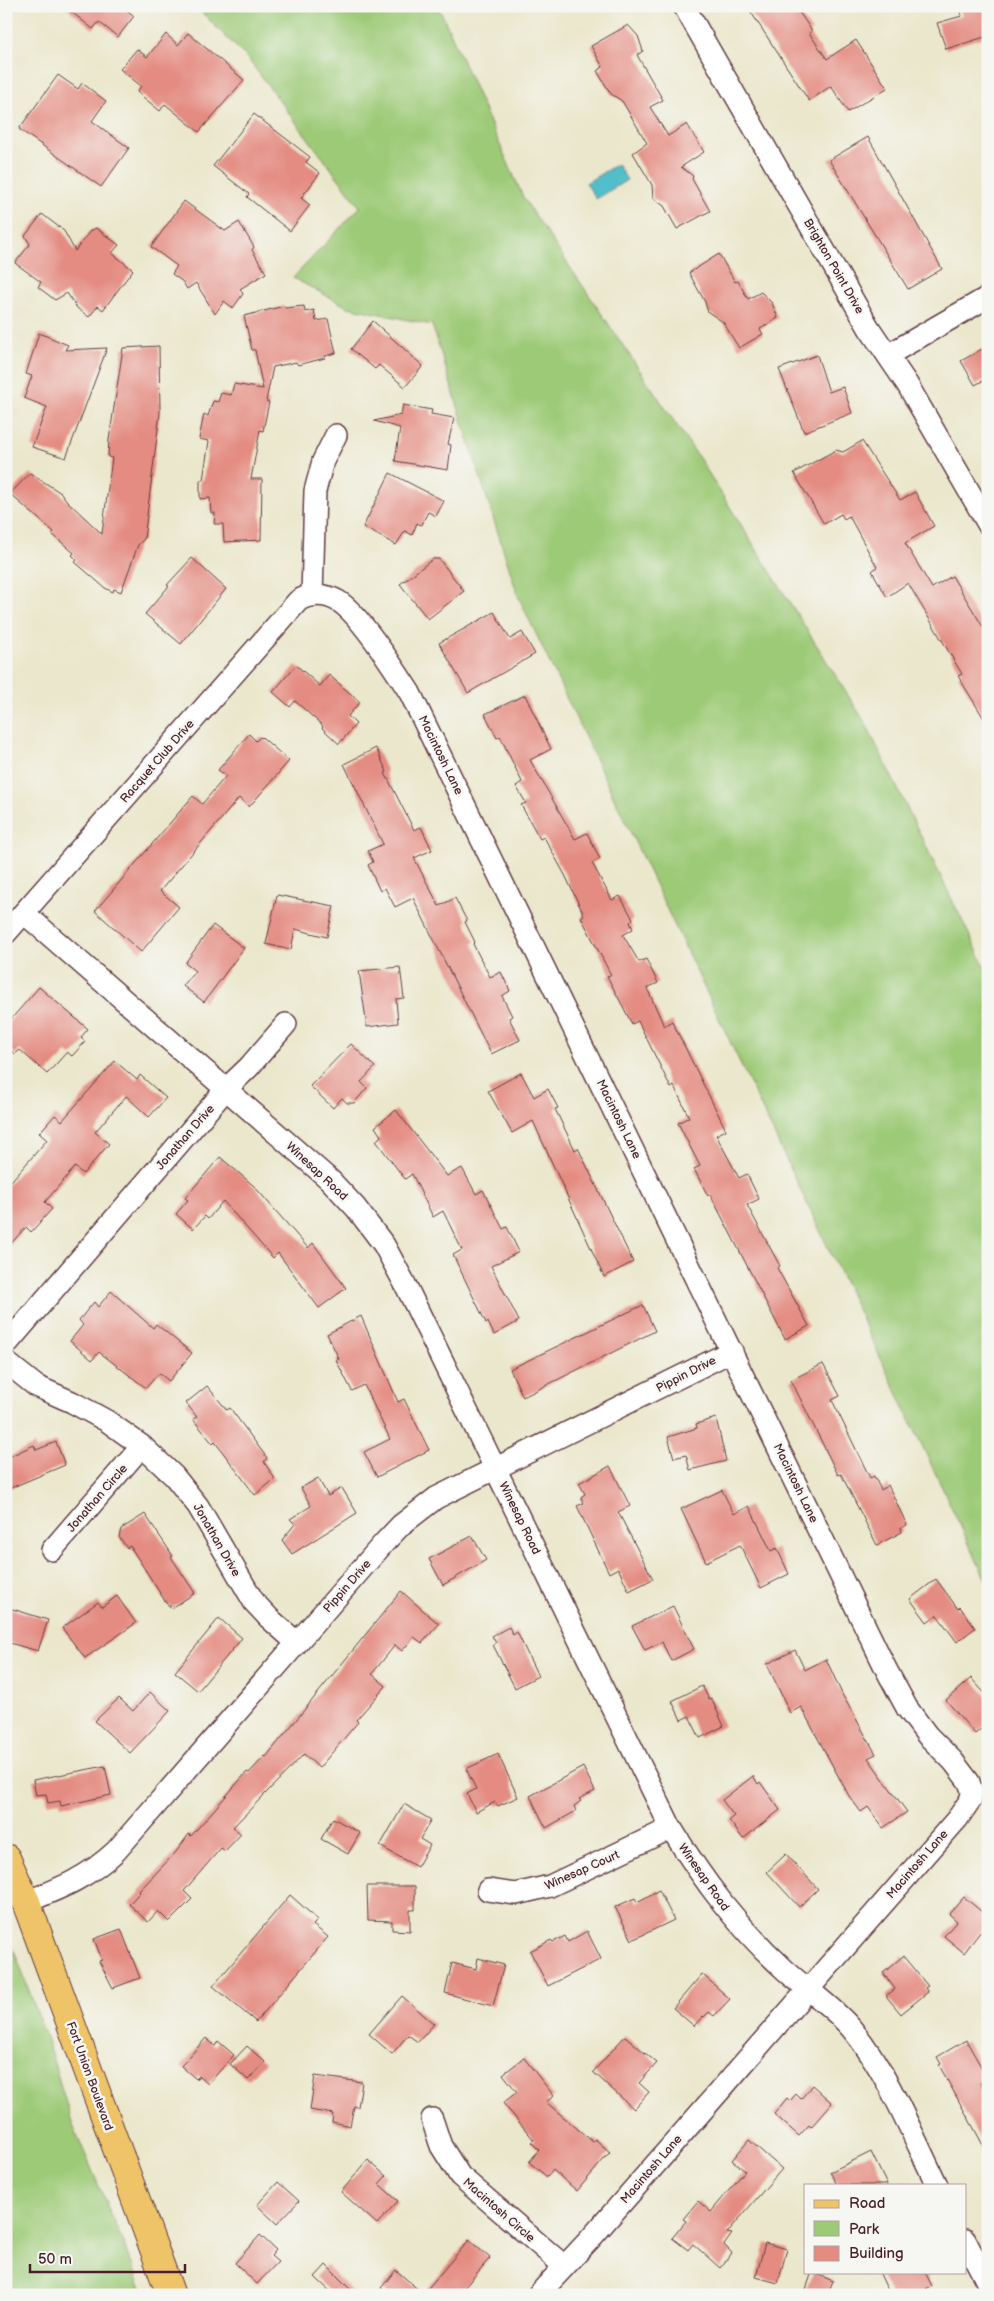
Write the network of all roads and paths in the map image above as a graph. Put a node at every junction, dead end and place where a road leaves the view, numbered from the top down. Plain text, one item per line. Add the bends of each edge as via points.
1 (684, 6) edge
2 (988, 298) edge
3 (888, 355) junction
4 (336, 435) dead end
5 (988, 524) edge
6 (312, 596) junction
7 (24, 913) junction
8 (6, 933) edge
9 (286, 1024) dead end
10 (226, 1089) junction
11 (6, 1345) edge
12 (732, 1351) junction
13 (6, 1362) edge
14 (142, 1446) junction
15 (496, 1469) junction
16 (52, 1550) dead end
17 (297, 1643) junction
18 (671, 1828) junction
19 (6, 1858) edge
20 (488, 1890) dead end
21 (26, 1902) junction
22 (809, 1990) junction
23 (432, 2119) dead end
24 (937, 2184) edge
25 (966, 2242) edge
26 (564, 2266) junction
27 (988, 2284) edge
28 (172, 2295) edge
29 (538, 2295) edge

1 - 3 street, Brighton Point Drive via 869,328
2 - 3 street
3 - 5 street, Brighton Point Drive
4 - 6 street via 315,491
6 - 7 street, Racquet Club Drive via 303,598 287,612
6 - 12 street, Macintosh Lane via 324,595 339,601 352,613 410,693
7 - 8 street, Racquet Club Drive
7 - 10 street, Winesap Road
9 - 10 street, Jonathan Drive
10 - 11 street, Jonathan Drive
10 - 15 street, Winesap Road via 330,1180 384,1245
12 - 15 street, Pippin Drive
12 - 22 street, Macintosh Lane via 907,1708 962,1772 972,1791 971,1800 958,1818
13 - 14 street, Jonathan Drive via 36,1386 107,1421
14 - 16 street, Jonathan Circle
14 - 17 street, Jonathan Drive via 174,1476 198,1506 254,1602
15 - 17 street, Pippin Drive via 436,1498 401,1525
15 - 18 street, Winesap Road
17 - 21 street, Pippin Drive via 116,1851 97,1869
18 - 20 street, Winesap Court via 550,1886 516,1894
18 - 22 street, Winesap Road via 724,1907 761,1947
19 - 21 main road, Fort Union Boulevard
21 - 28 main road, Fort Union Boulevard
22 - 24 street, Winesap Road via 851,2028 869,2052
22 - 26 street, Macintosh Lane
23 - 26 street, Macintosh Circle via 441,2146 460,2176
25 - 27 street
26 - 29 street, Macintosh Lane

